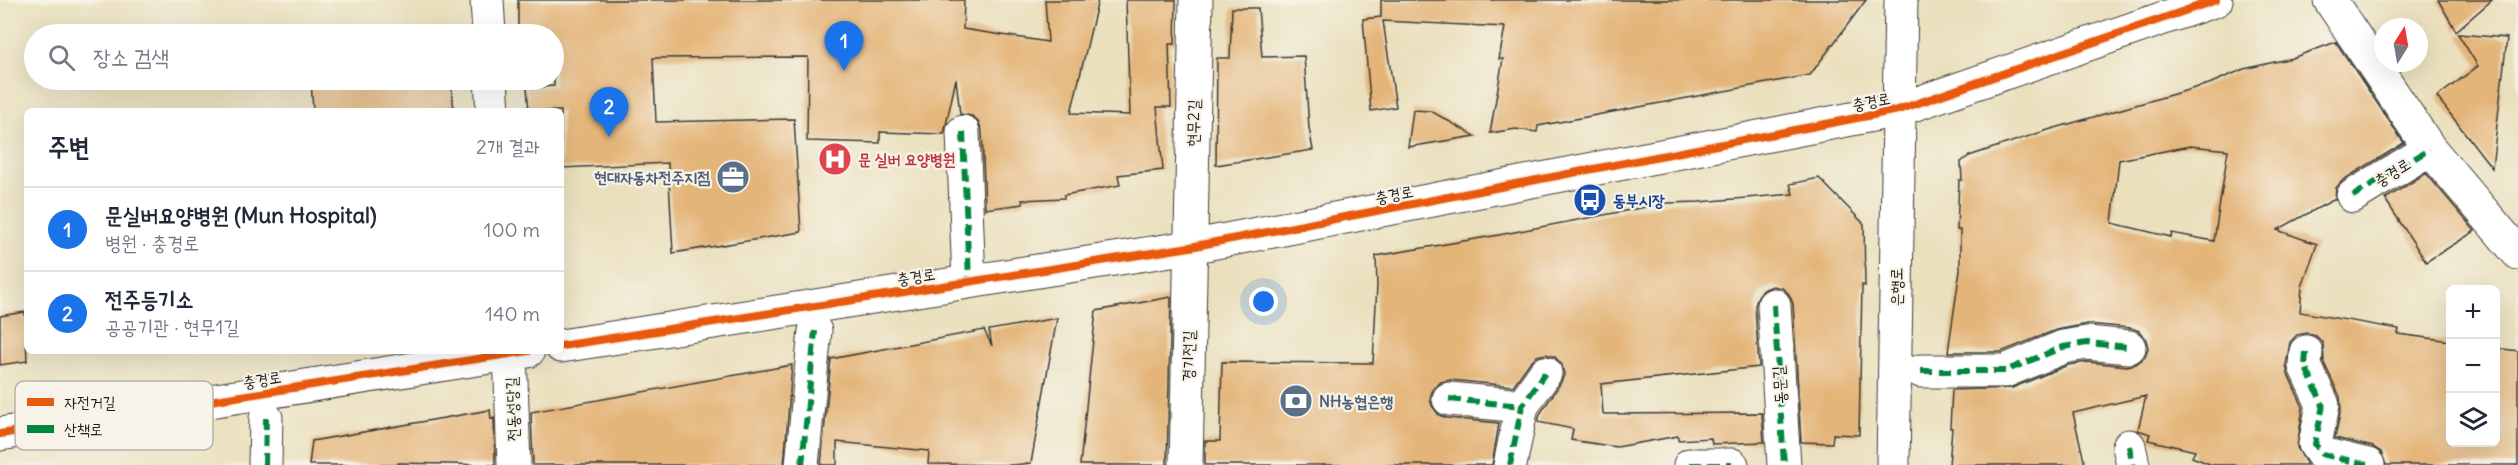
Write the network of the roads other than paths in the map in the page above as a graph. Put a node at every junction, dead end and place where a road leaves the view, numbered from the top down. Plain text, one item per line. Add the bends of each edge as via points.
1 (487, 0) edge
2 (1196, 0) edge
3 (1901, 0) edge
4 (2216, 0) edge
5 (2330, 0) edge
6 (488, 24) edge
7 (492, 90) edge
8 (493, 108) edge
9 (1898, 110) junction
10 (963, 132) dead end
11 (2430, 149) junction
12 (2353, 196) dead end
13 (1190, 247) junction
14 (2518, 254) edge
15 (969, 281) junction
16 (1774, 305) dead end
17 (815, 332) dead end
18 (564, 346) edge
19 (2129, 347) dead end
20 (2306, 352) dead end
21 (503, 354) edge
22 (516, 354) edge
23 (1921, 371) dead end
24 (1545, 374) dead end
25 (1449, 399) dead end
26 (213, 400) edge
27 (1522, 406) junction
28 (266, 418) dead end
29 (15, 432) edge
30 (0, 434) edge
31 (266, 465) edge
32 (514, 465) edge
33 (802, 465) edge
34 (1186, 465) edge
35 (1510, 465) edge
36 (1690, 465) edge
37 (1732, 465) edge
38 (1784, 465) edge
39 (1893, 465) edge
40 (2368, 465) edge

1 - 6 street
2 - 13 street, 현무2길
3 - 9 street, 은행로
4 - 9 street, 충경로
5 - 11 street
7 - 8 street
9 - 13 street, 충경로
9 - 39 street, 은행로
10 - 15 street
11 - 12 street, 충경로
11 - 14 street
13 - 15 street, 충경로
13 - 34 street, 경기전길
15 - 18 street, 충경로
16 - 38 street, 동문길
17 - 33 street
19 - 23 street via 2087,343 2063,347 2005,371
20 - 40 street via 2305,366 2323,405 2315,444 2322,454
21 - 26 street, 충경로
22 - 32 street, 전동성당길
24 - 27 street
25 - 27 street
27 - 35 street
28 - 31 street
29 - 30 street, 충경로
36 - 37 street

